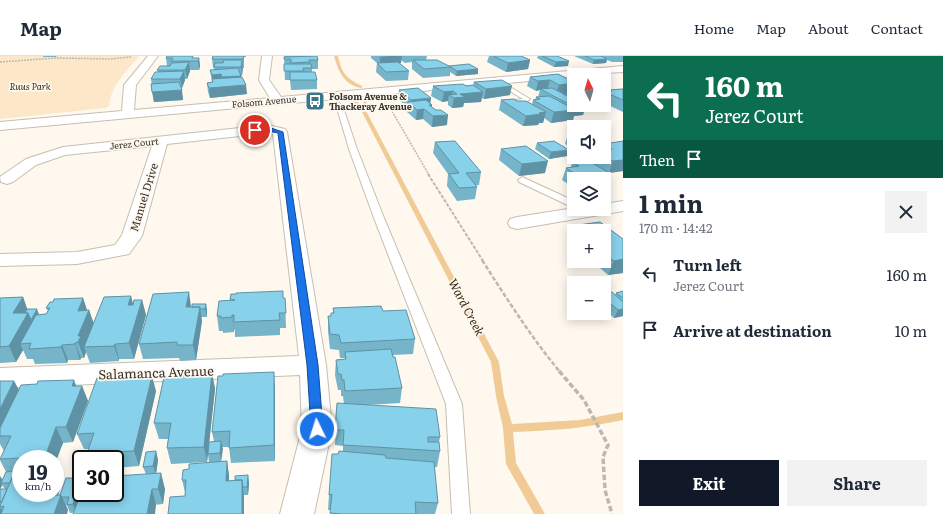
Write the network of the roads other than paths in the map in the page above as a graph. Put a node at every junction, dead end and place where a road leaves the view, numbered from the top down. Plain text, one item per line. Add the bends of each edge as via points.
1 (153, 56) edge
2 (267, 56) edge
3 (623, 69) edge
4 (495, 80) junction
5 (329, 95) junction
6 (277, 100) junction
7 (504, 103) edge
8 (128, 113) junction
9 (0, 126) edge
10 (161, 140) junction
11 (7, 180) dead end
12 (522, 180) dead end
13 (567, 202) edge
14 (623, 206) edge
15 (611, 207) edge
16 (567, 212) edge
17 (517, 223) dead end
18 (0, 260) edge
19 (313, 365) junction
20 (0, 378) edge
21 (297, 514) edge
22 (462, 514) edge

1 - 8 street via 130,85
2 - 6 street via 264,80
3 - 4 street, Folsom Avenue
4 - 5 street, Folsom Avenue
4 - 7 lane via 527,99
5 - 6 street, Folsom Avenue
5 - 22 lane via 340,107 379,218 454,404
6 - 8 street, Folsom Avenue
8 - 9 street, Folsom Avenue
10 - 11 street, Jerez Court via 63,151 31,162
10 - 18 street, Manuel Drive via 132,236 122,250 77,258
10 - 19 street, Jerez Court via 268,129 280,132
12 - 13 lane
14 - 15 street
16 - 17 street
19 - 20 street, Salamanca Avenue
19 - 21 street via 317,429

